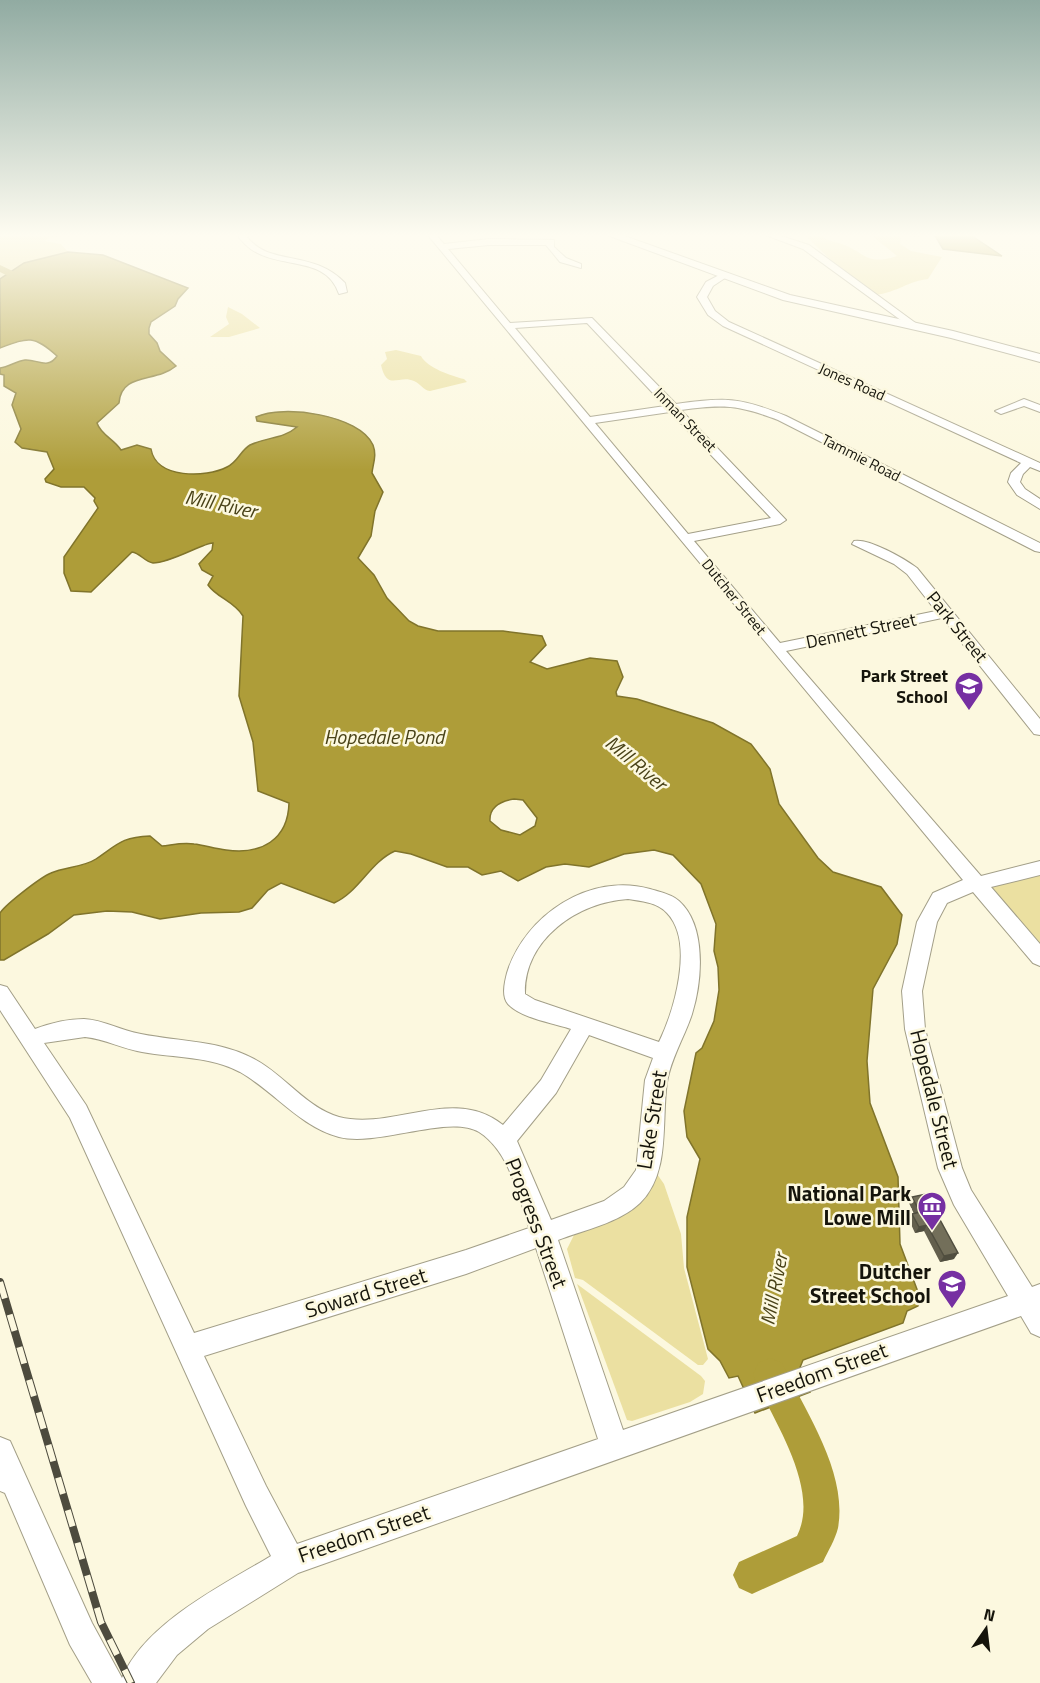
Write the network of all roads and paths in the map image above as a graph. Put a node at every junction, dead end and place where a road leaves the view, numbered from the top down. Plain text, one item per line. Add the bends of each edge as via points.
1 (497, 313) edge
2 (712, 313) edge
3 (850, 313) edge
4 (897, 314) joint
5 (886, 321) junction
6 (508, 326) junction
7 (916, 327) junction
8 (1040, 358) edge
9 (674, 408) junction
10 (1040, 409) edge
11 (1001, 411) dead end
12 (589, 421) junction
13 (1034, 464) edge
14 (1040, 505) edge
15 (687, 538) junction
16 (859, 544) dead end
17 (1040, 548) edge
18 (946, 613) junction
19 (777, 648) junction
20 (1040, 730) edge
21 (1040, 867) edge
22 (978, 883) junction
23 (1040, 958) edge
24 (0, 993) edge
25 (583, 1026) junction
26 (31, 1039) junction
27 (664, 1053) junction
28 (503, 1139) junction
29 (544, 1236) junction
30 (1033, 1300) edge
31 (1040, 1324) edge
32 (188, 1348) junction
33 (615, 1448) junction
34 (0, 1451) edge
35 (8, 1480) edge
36 (290, 1560) junction
37 (109, 1683) edge
38 (136, 1683) edge

1 - 6 street, Dutcher Street
2 - 13 street, Jones Road via 726,324
3 - 5 main road
4 - 5 street
4 - 7 street
5 - 7 main road
6 - 9 street, Inman Street via 589,320
6 - 12 street, Dutcher Street
7 - 8 main road
9 - 12 street, Tammie Road
9 - 15 street, Inman Street via 780,520
9 - 17 street, Tammie Road via 722,401 760,409
10 - 11 street via 1024,402
12 - 15 street, Dutcher Street
13 - 14 street via 1017,473 1014,482
15 - 19 street, Dutcher Street
16 - 18 street, Park Street via 908,567
18 - 19 street, Dennett Street
18 - 20 street, Park Street
19 - 22 street, Dutcher Street
21 - 22 street, Hopedale Street
22 - 23 street, Dutcher Street
22 - 30 street, Hopedale Street via 949,892 935,905 916,968 912,1008 933,1108 958,1188
24 - 26 street, Freedom Street
25 - 27 street, Lake Street
25 - 27 street, Lake Street via 515,998 515,982 526,951 554,918 579,901 624,892 655,897 677,911 688,939 689,954 685,1002
25 - 28 street via 547,1092 529,1116
26 - 28 street, Progress Street via 52,1031 94,1028 128,1040 219,1053 253,1068 309,1112 340,1127 372,1130 467,1117 479,1120
26 - 32 street, Freedom Street via 78,1112
27 - 29 street, Lake Street via 656,1080 647,1173 632,1195 612,1209
28 - 29 street, Progress Street via 530,1194
29 - 32 street, Soward Street
29 - 33 street, Progress Street
30 - 31 street, Hopedale Street
30 - 33 street, Freedom Street
32 - 36 street, Freedom Street
33 - 36 street, Freedom Street
34 - 35 street
35 - 37 street via 81,1634
36 - 38 street via 197,1618 166,1644

